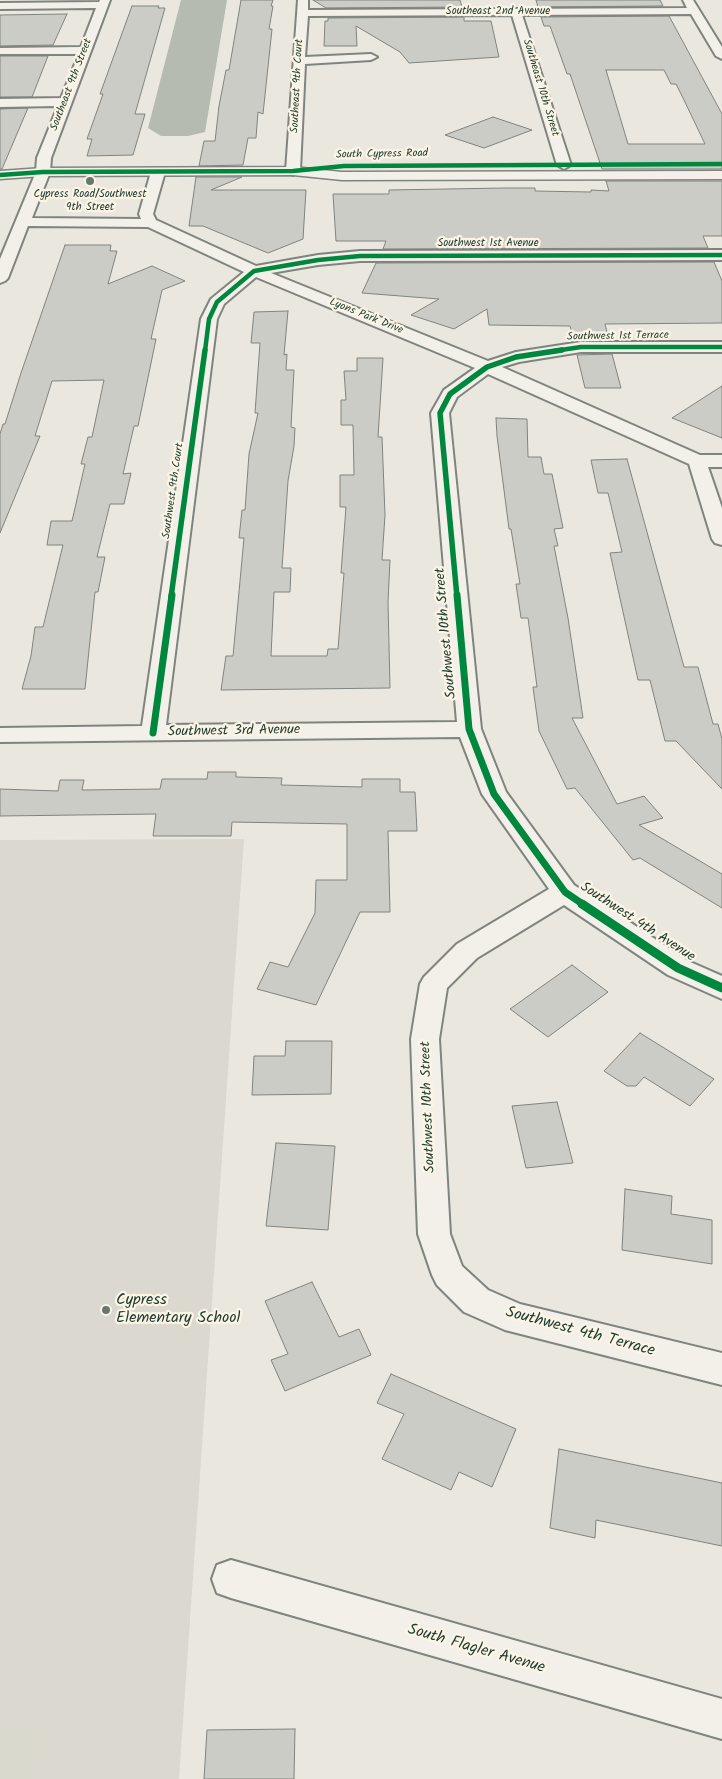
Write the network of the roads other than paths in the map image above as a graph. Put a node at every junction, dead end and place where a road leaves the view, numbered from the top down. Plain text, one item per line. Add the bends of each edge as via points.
1 (488, 0) edge
2 (688, 0) edge
3 (104, 3) edge
4 (0, 6) edge
5 (303, 6) edge
6 (694, 11) junction
7 (491, 12) junction
8 (516, 12) junction
9 (86, 50) junction
10 (0, 51) edge
11 (722, 56) edge
12 (371, 57) dead end
13 (298, 61) junction
14 (0, 102) edge
15 (66, 102) junction
16 (722, 164) edge
17 (564, 165) junction
18 (0, 167) edge
19 (43, 172) junction
20 (158, 172) junction
21 (293, 172) junction
22 (0, 175) edge
23 (722, 175) edge
24 (24, 222) junction
25 (150, 223) junction
26 (722, 255) edge
27 (4, 258) edge
28 (254, 271) junction
29 (0, 278) edge
30 (722, 347) edge
31 (487, 367) junction
32 (697, 461) junction
33 (722, 461) edge
34 (722, 539) edge
35 (469, 729) junction
36 (153, 733) junction
37 (0, 735) edge
38 (565, 892) junction
39 (722, 988) edge
40 (449, 1275) joint
41 (722, 1369) edge
42 (231, 1579) dead end
43 (722, 1719) edge

1 - 7 street
2 - 6 street
3 - 4 street
3 - 9 street, Southeast 9th Street
5 - 7 street, Southeast 2nd Avenue
5 - 13 street, Southeast 9th Court
6 - 8 street, Southeast 2nd Avenue
6 - 11 street
7 - 8 street, Southeast 2nd Avenue
8 - 17 street, Southeast 10th Street
9 - 10 street
9 - 15 street, Southeast 9th Street
12 - 13 street
13 - 21 street, Southeast 9th Court
14 - 15 street
15 - 19 street, Southeast 9th Street via 44,158
16 - 17 street, South Cypress Road
17 - 21 street, South Cypress Road via 344,166
18 - 19 street, South Cypress Road
19 - 20 street, South Cypress Road
19 - 22 street, South Cypress Road
19 - 24 street, Southeast 9th Street
20 - 21 street, South Cypress Road
20 - 25 street via 146,214
21 - 23 street, South Cypress Road via 342,176
24 - 25 street, Lyons Park Drive
24 - 27 street, Southeast 9th Street
25 - 28 street, Lyons Park Drive
26 - 28 street, Southwest 1st Avenue via 360,256
27 - 29 street, Southeast 9th Street
28 - 31 street, Lyons Park Drive
28 - 36 street, Southwest 9th Court via 217,302 209,319
30 - 31 street, Southwest 1st Terrace via 580,347 516,357
31 - 32 street, Lyons Park Drive
31 - 35 street, Southwest 10th Street via 450,394 440,413
32 - 33 street
32 - 34 street
35 - 36 street, Southwest 3rd Avenue
35 - 38 street, Southwest 10th Street via 494,794
36 - 37 street, Southwest 3rd Avenue
38 - 39 street, Southwest 4th Avenue via 678,968
38 - 40 street, Southwest 10th Street via 467,951 434,984 425,1040 434,1234
40 - 41 street, Southwest 4th Terrace via 476,1301 517,1319
42 - 43 street, South Flagler Avenue

